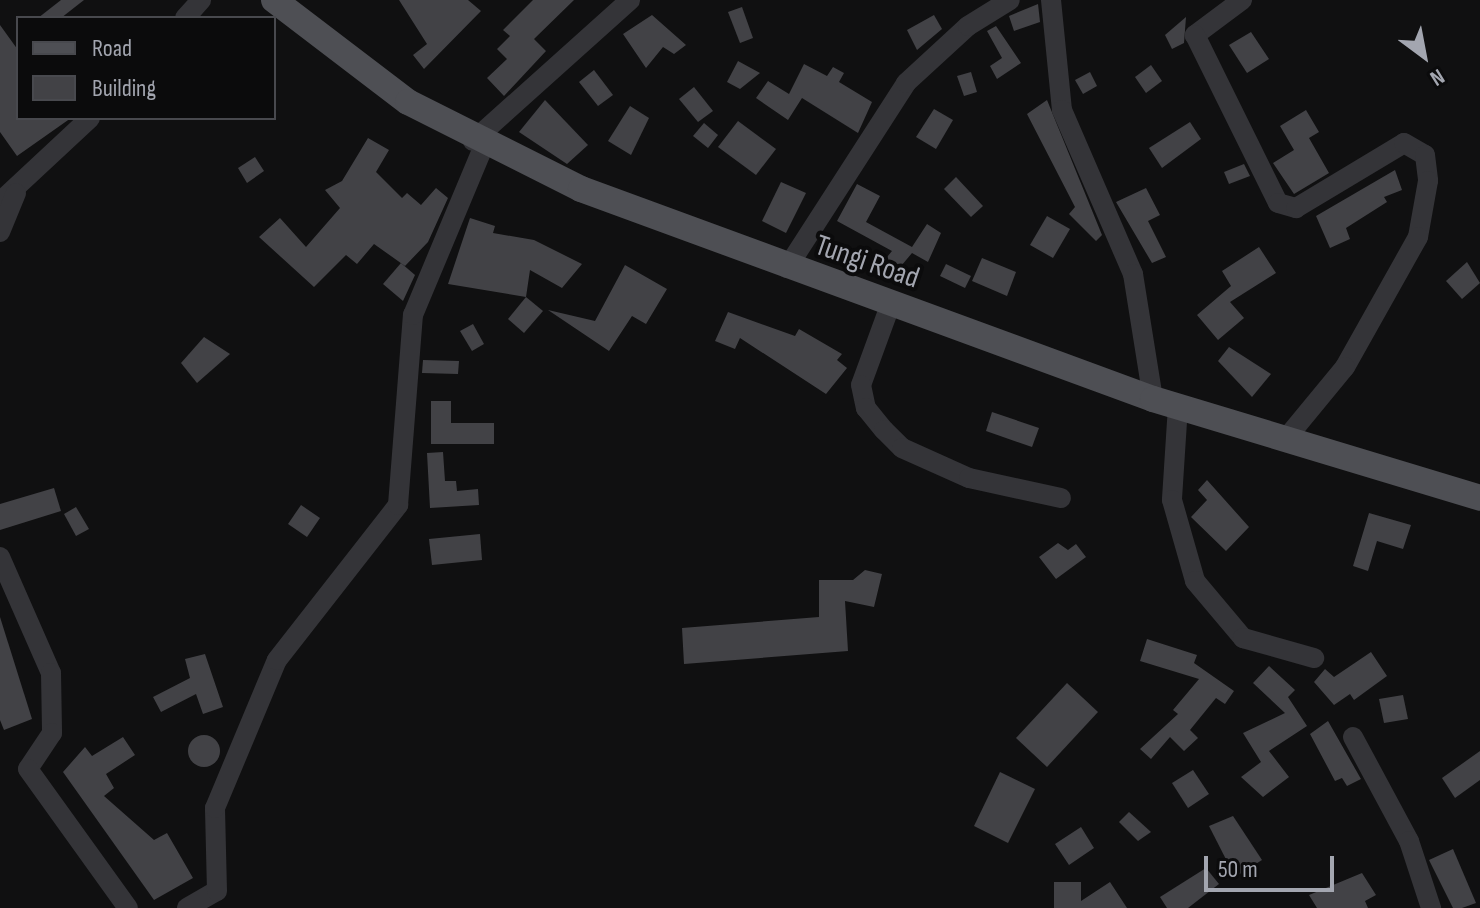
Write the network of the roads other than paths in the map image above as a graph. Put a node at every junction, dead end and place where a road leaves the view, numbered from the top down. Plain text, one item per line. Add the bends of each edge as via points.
1 (201, 0) edge
2 (274, 0) edge
3 (630, 0) edge
4 (1010, 0) edge
5 (1051, 0) edge
6 (1242, 0) edge
7 (187, 16) edge
8 (88, 120) edge
9 (478, 143) junction
10 (8, 197) edge
11 (0, 232) edge
12 (787, 268) junction
13 (891, 303) junction
14 (1166, 403) junction
15 (1284, 441) junction
16 (1061, 498) dead end
17 (1480, 498) edge
18 (0, 557) edge
19 (1314, 658) dead end
20 (1353, 737) dead end
21 (219, 899) edge
22 (128, 908) edge
23 (187, 908) edge
24 (1431, 908) edge

1 - 7 street
2 - 9 main road, Tungi Road via 408,102
3 - 9 street
4 - 12 street via 968,26 906,83
5 - 14 street via 1062,110 1133,274
6 - 15 street via 1195,35 1260,178 1278,203 1296,208 1404,143 1425,155 1428,181 1418,237 1345,367
8 - 10 street
9 - 12 main road, Tungi Road
9 - 21 street via 413,315 398,505 277,660 215,808
10 - 11 street
12 - 13 main road, Tungi Road
13 - 14 main road, Tungi Road
13 - 16 street via 861,385 866,408 884,430 902,448 969,478
14 - 15 main road, Tungi Road
14 - 19 street via 1172,500 1195,581 1243,638
15 - 17 main road, Tungi Road
18 - 22 street via 51,673 52,733 28,769
20 - 24 street via 1409,841
21 - 23 street

